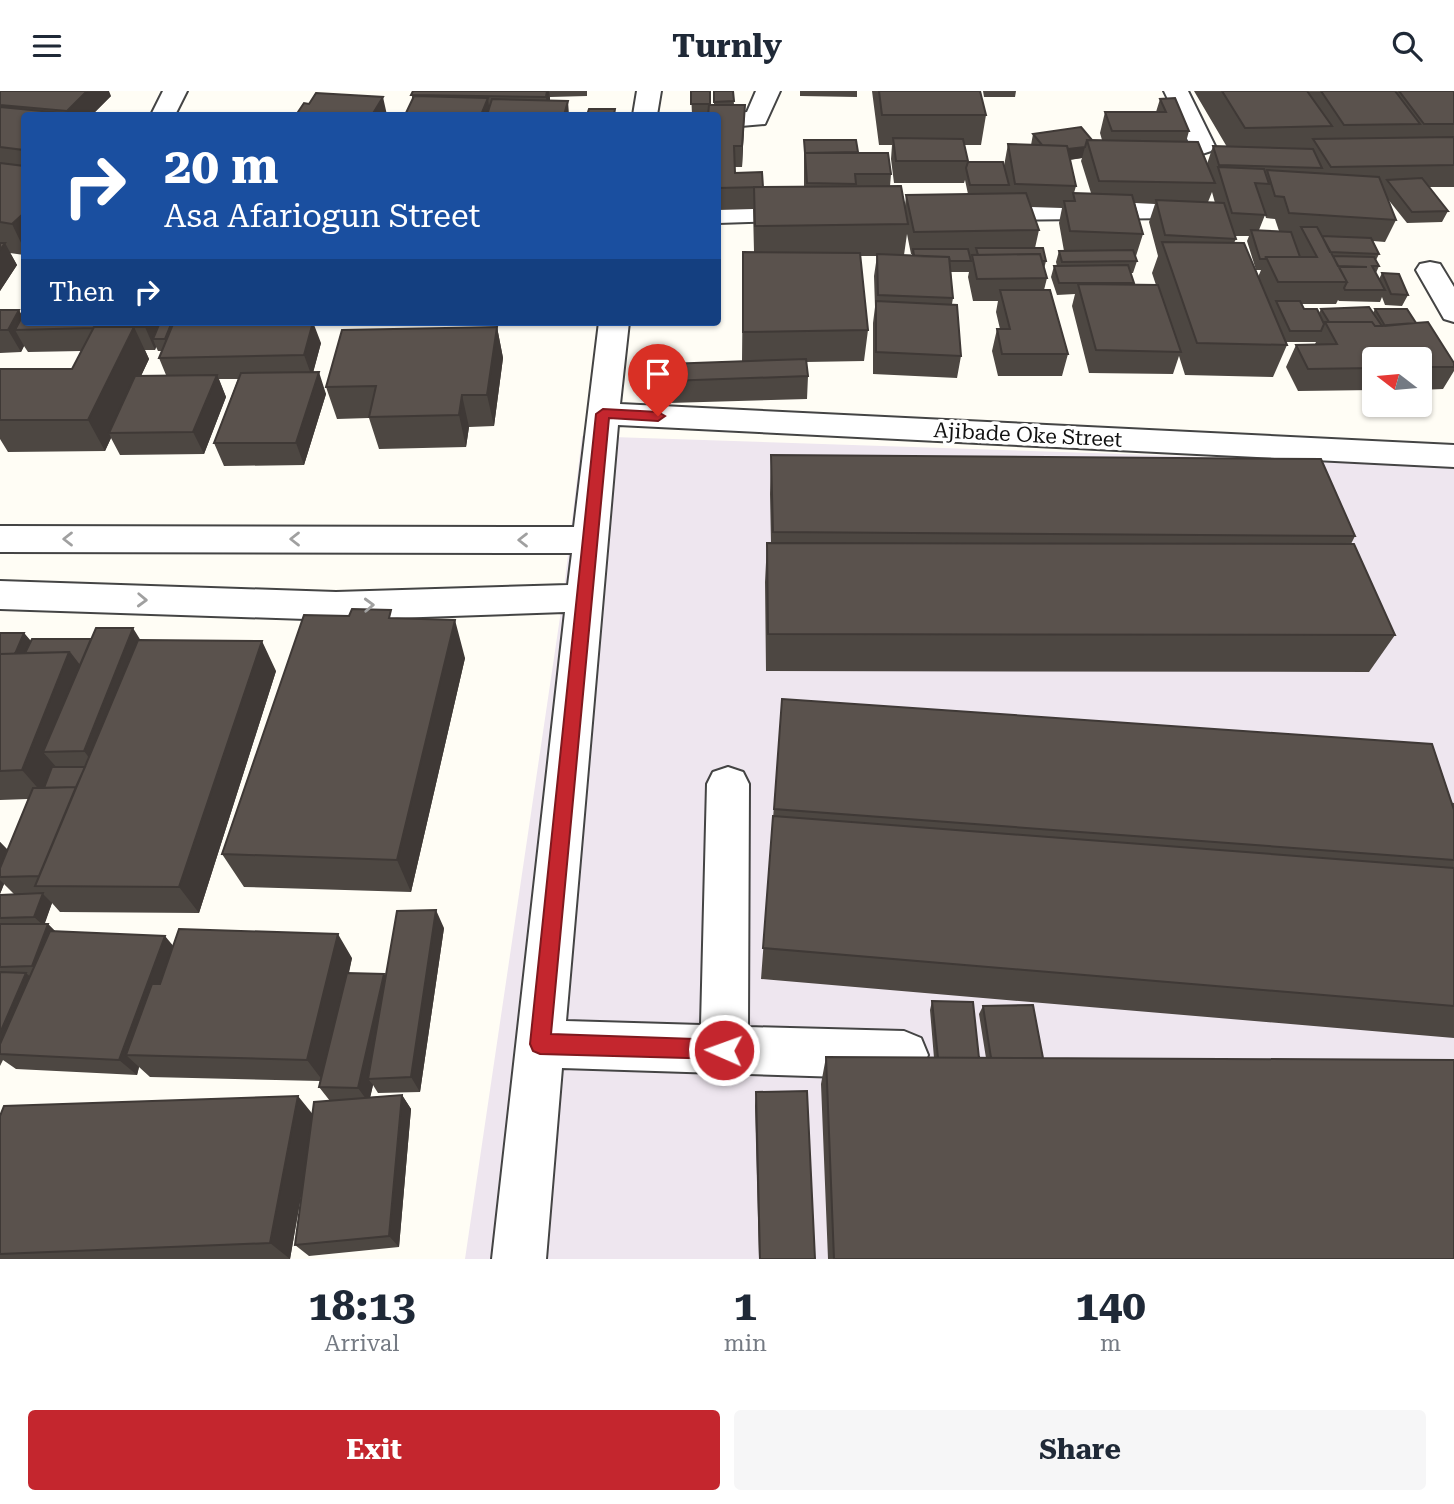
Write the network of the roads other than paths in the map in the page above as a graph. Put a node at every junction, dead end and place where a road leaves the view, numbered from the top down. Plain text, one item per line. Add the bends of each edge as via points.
1 (175, 91) edge
2 (649, 91) edge
3 (768, 91) edge
4 (1176, 91) edge
5 (164, 112) edge
6 (646, 112) edge
7 (721, 121) edge
8 (1202, 146) edge
9 (1178, 209) edge
10 (955, 212) edge
11 (829, 213) edge
12 (721, 215) edge
13 (1430, 270) dead end
14 (1454, 313) edge
15 (614, 326) edge
16 (603, 414) junction
17 (1448, 463) edge
18 (0, 539) edge
19 (591, 540) junction
20 (0, 595) edge
21 (585, 598) junction
22 (728, 784) dead end
23 (540, 1044) junction
24 (724, 1050) junction
25 (904, 1055) edge
26 (519, 1259) edge

1 - 5 street
2 - 6 street
3 - 7 street via 757,119
4 - 8 street
9 - 10 street
11 - 12 street
13 - 14 street
15 - 16 street
16 - 17 street, Ajibade Oke Street
16 - 19 street
19 -> 18 street
19 - 21 street
20 -> 21 street via 336,606
21 - 23 street
22 - 24 street
23 - 24 street
23 - 26 street
24 - 25 street

